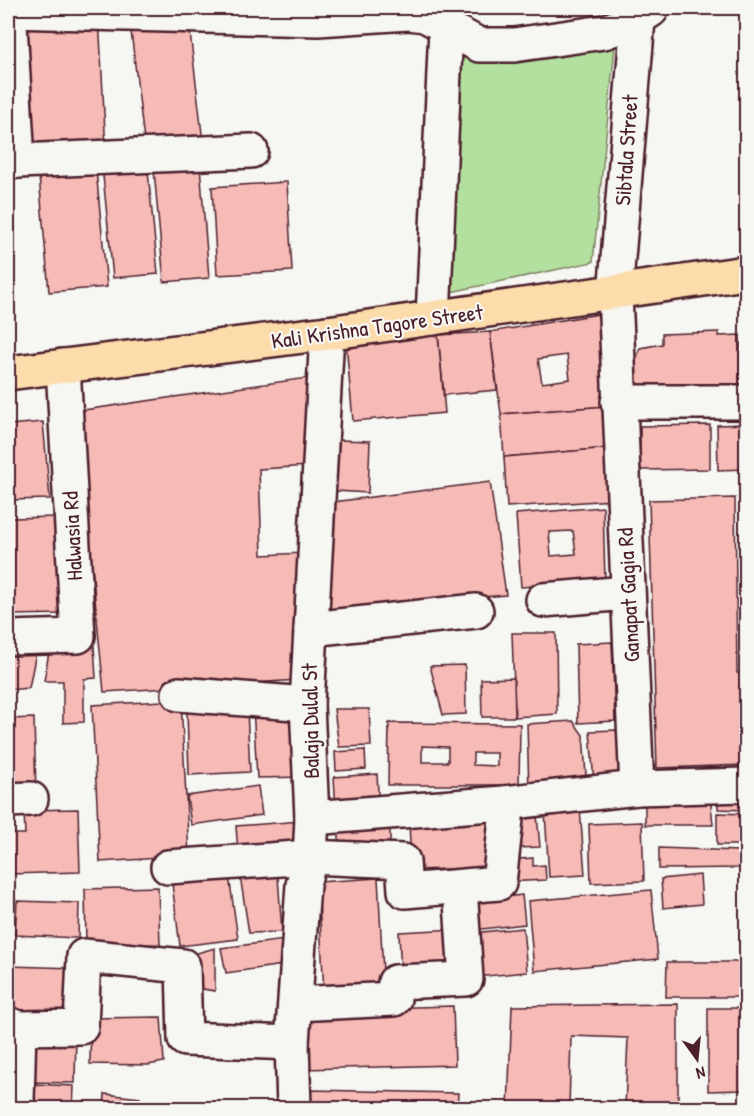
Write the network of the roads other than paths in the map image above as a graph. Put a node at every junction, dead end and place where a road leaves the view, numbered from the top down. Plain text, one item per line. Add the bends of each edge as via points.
1 (8, 10) edge
2 (407, 10) edge
3 (643, 12) edge
4 (446, 27) junction
5 (251, 151) dead end
6 (13, 162) edge
7 (747, 273) edge
8 (615, 294) junction
9 (433, 318) junction
10 (327, 333) junction
11 (63, 366) junction
12 (8, 373) edge
13 (618, 402) junction
14 (747, 402) edge
15 (627, 592) junction
16 (543, 600) dead end
17 (476, 611) dead end
18 (311, 629) junction
19 (8, 638) edge
20 (179, 694) dead end
21 (307, 704) junction
22 (747, 785) edge
23 (637, 788) junction
24 (504, 803) junction
25 (312, 818) junction
26 (310, 857) junction
27 (168, 867) dead end
28 (460, 887) junction
29 (296, 1004) junction
30 (13, 1026) edge
31 (292, 1043) junction
32 (14, 1103) edge
33 (294, 1108) edge

1 - 2 street via 318,19
1 - 6 street
2 - 4 street
3 - 4 street via 604,32 514,45 479,45
3 - 8 street, Sibtala Street
4 - 9 street
5 - 6 street
7 - 8 main road, Kali Krishna Tagore Street
8 - 9 main road, Kali Krishna Tagore Street
8 - 13 street, Ganapat Gagia Rd
9 - 10 main road, Kali Krishna Tagore Street
10 - 11 main road, Kali Krishna Tagore Street
10 - 18 street, Balaja Dulal St
11 - 12 main road, Kali Krishna Tagore Street
11 - 19 street, Halwasia Rd via 78,636
13 - 14 street
13 - 15 street, Ganapat Gagia Rd
15 - 16 street
15 - 23 street, Ganapat Gagia Rd
17 - 18 street
18 - 21 street, Balaja Dulal St
20 - 21 street
21 - 25 street, Balaja Dulal St
22 - 23 street
23 - 24 street
24 - 25 street
24 - 28 street via 499,883
25 - 26 street, Balaja Dulal St
26 - 27 street
26 - 28 street via 403,861 405,891
26 - 29 street, Balaja Dulal St via 303,885
28 - 29 street via 466,979
29 - 31 street, Balaja Dulal St
30 - 31 street via 81,1027 84,956 183,966 185,1040
30 - 32 street
31 - 33 street, Balaja Dulal St

